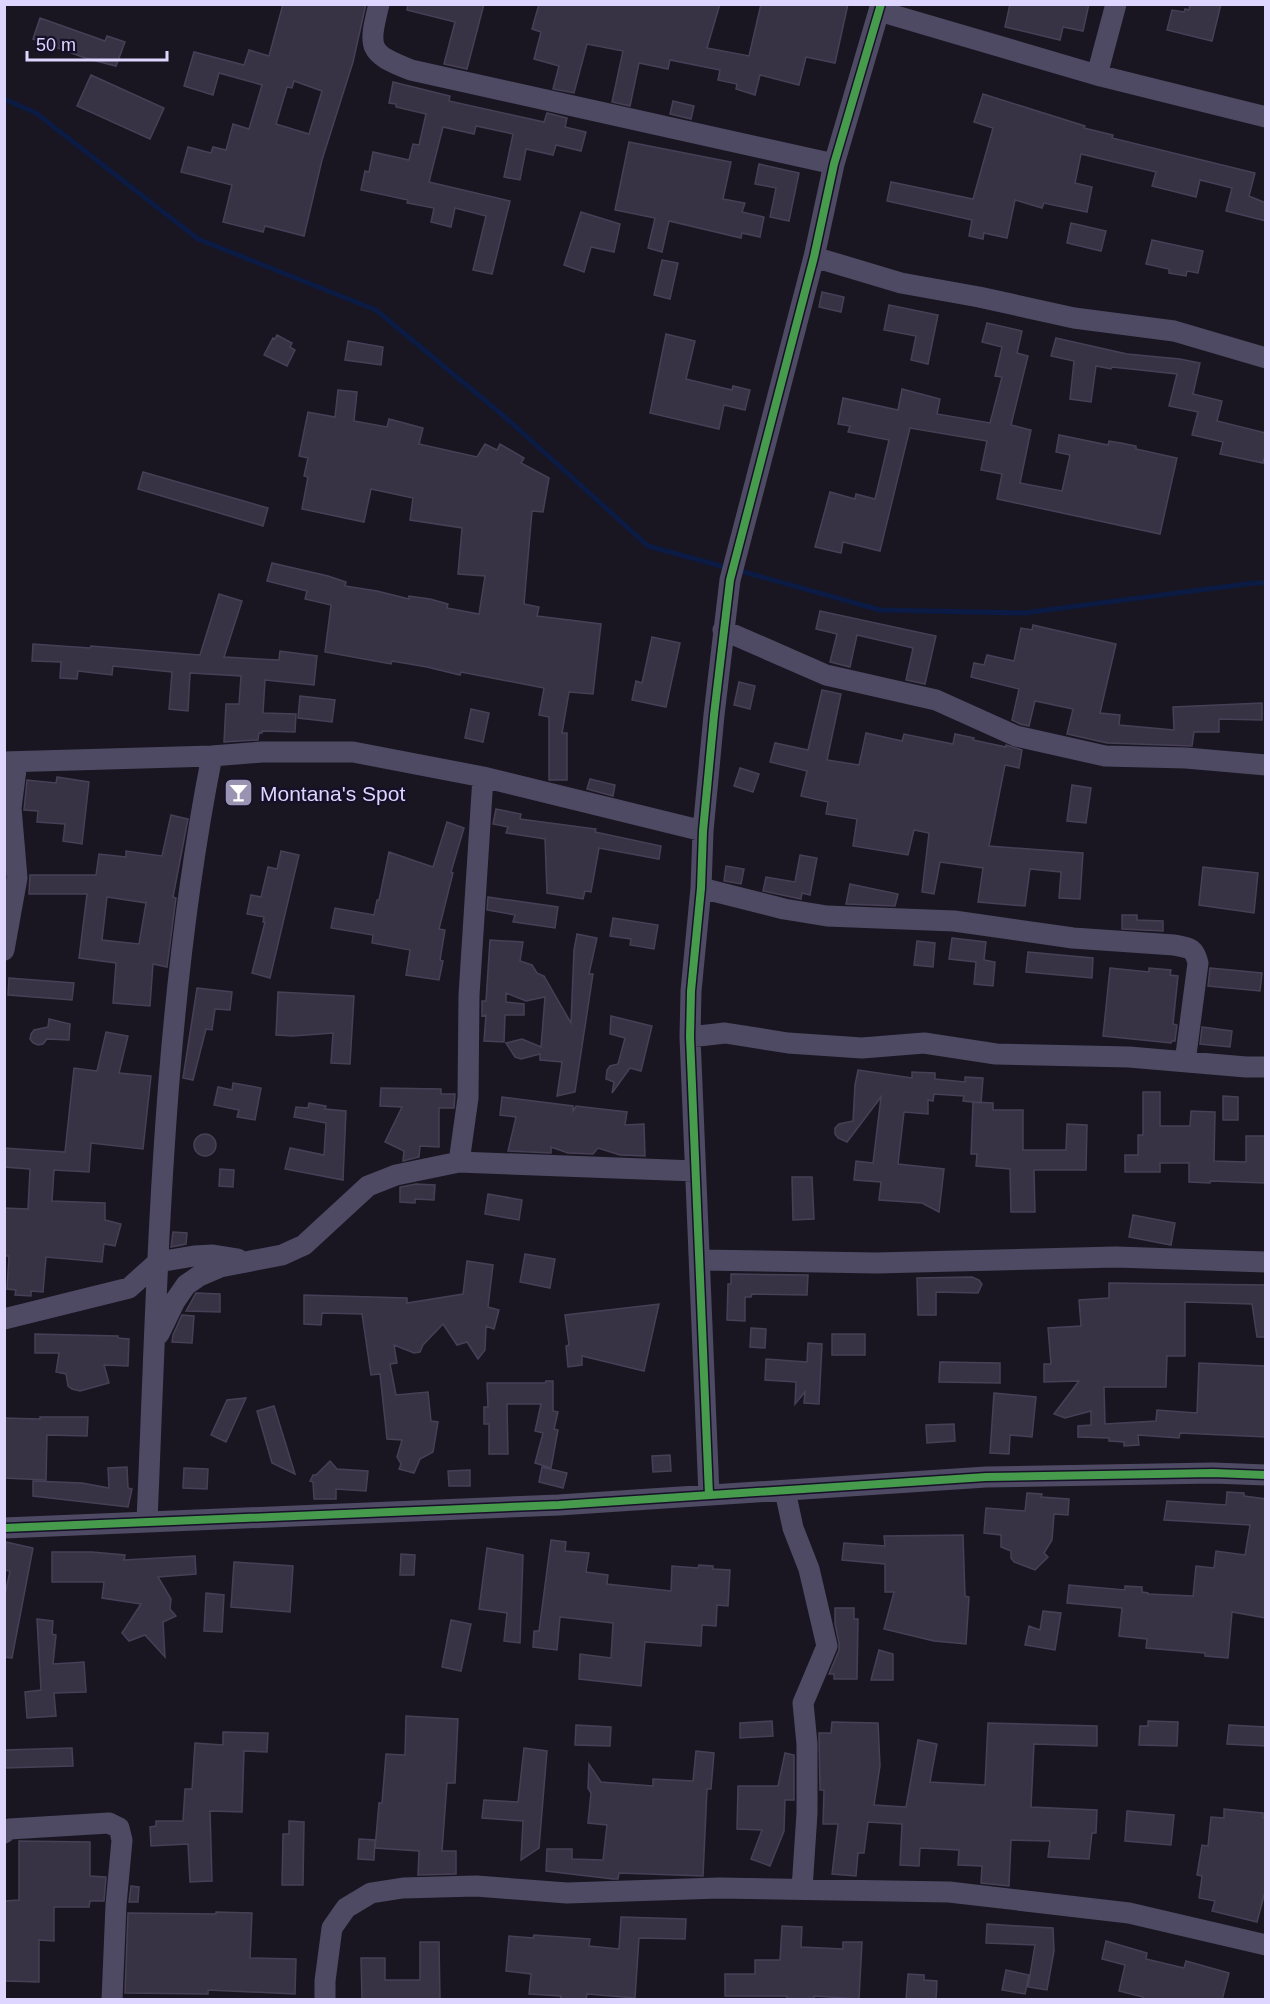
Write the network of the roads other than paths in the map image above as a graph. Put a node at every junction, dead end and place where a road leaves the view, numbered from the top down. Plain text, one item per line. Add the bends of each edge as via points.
1 (379, 4) edge
2 (1116, 4) edge
3 (880, 8) edge
4 (1097, 75) junction
5 (1266, 117) edge
6 (834, 164) junction
7 (814, 257) junction
8 (1266, 358) edge
9 (723, 630) junction
10 (212, 756) junction
11 (11, 762) edge
12 (1266, 765) edge
13 (483, 777) junction
14 (703, 831) junction
15 (701, 888) junction
16 (4, 950) edge
17 (690, 1037) junction
18 (1185, 1062) junction
19 (1266, 1067) edge
20 (459, 1162) junction
21 (695, 1171) junction
22 (700, 1260) junction
23 (158, 1262) junction
24 (245, 1262) junction
25 (1266, 1262) edge
26 (4, 1318) edge
27 (156, 1342) junction
28 (1266, 1475) edge
29 (785, 1491) junction
30 (709, 1495) junction
31 (147, 1521) junction
32 (4, 1528) edge
33 (4, 1833) edge
34 (802, 1889) junction
35 (1266, 1945) edge
36 (112, 2000) edge
37 (325, 2000) edge

1 - 6 street via 371,38 375,52 411,70
2 - 4 street
3 - 4 street
3 - 6 street
4 - 5 street
6 - 7 street
7 - 8 street via 901,283 1074,318 1174,331
7 - 9 street via 737,550
9 - 12 street via 826,675 936,700 1016,736 1105,756
9 - 14 street
10 - 11 street
10 - 13 street via 353,752
10 - 23 street via 174,1019
11 - 16 street via 17,878
13 - 14 street
13 - 20 street via 469,995 468,1098
14 - 15 street
15 - 17 street
15 - 18 street via 827,916 954,921 1073,938 1190,948 1198,963
17 - 18 street via 725,1033 862,1048 924,1043 996,1054
17 - 21 street
18 - 19 street
20 - 21 street
20 - 24 street via 396,1175 368,1186 304,1245 282,1255
21 - 22 street
22 - 25 street via 876,1263 1116,1257
22 - 30 street
23 - 24 street via 213,1255
23 - 26 street via 129,1288
23 - 27 street
24 - 27 street via 220,1267 186,1285
27 - 31 street
28 - 29 street via 986,1477
29 - 30 street
29 - 34 street via 793,1528 810,1569 826,1646 803,1703 807,1813
30 - 31 street via 559,1505
31 - 32 street
33 - 36 street via 9,1829 109,1823 119,1828 122,1840
34 - 35 street via 949,1892 1129,1913
34 - 37 street via 567,1893 476,1886 371,1893 346,1908 332,1928

